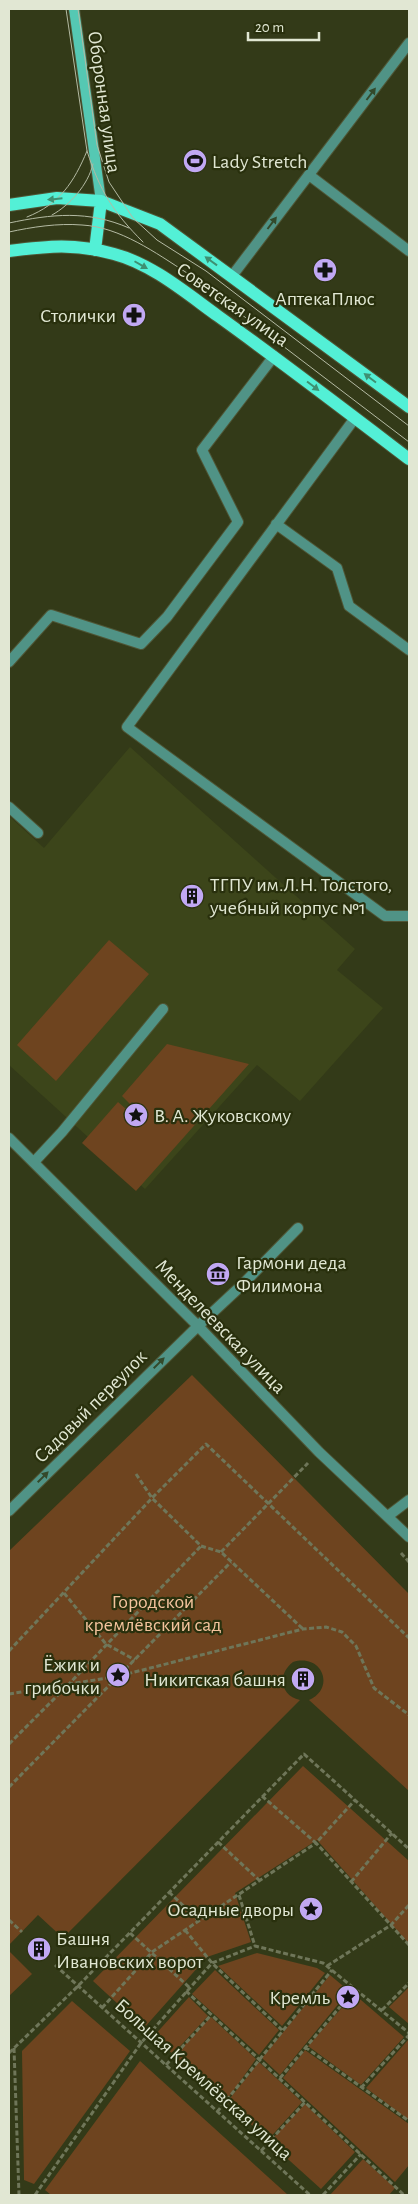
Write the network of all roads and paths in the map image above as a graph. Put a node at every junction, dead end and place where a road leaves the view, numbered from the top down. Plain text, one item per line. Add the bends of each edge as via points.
1 (74, 9) edge
2 (409, 43) edge
3 (309, 175) junction
4 (101, 201) junction
5 (9, 205) edge
6 (95, 250) junction
7 (9, 251) edge
8 (409, 251) edge
9 (232, 276) junction
10 (274, 356) junction
11 (409, 407) edge
12 (354, 418) junction
13 (409, 459) edge
14 (276, 524) junction
15 (409, 650) edge
16 (9, 662) edge
17 (9, 807) edge
18 (38, 833) dead end
19 (409, 916) edge
20 (163, 1009) dead end
21 (9, 1138) edge
22 (34, 1162) junction
23 (298, 1228) dead end
24 (198, 1326) junction
25 (310, 1462) dead end
26 (136, 1474) dead end
27 (152, 1498) junction
28 (409, 1500) edge
29 (269, 1502) junction
30 (9, 1511) edge
31 (388, 1516) junction
32 (409, 1537) edge
33 (202, 1546) junction
34 (221, 1552) junction
35 (230, 1562) junction
36 (64, 1593) junction
37 (303, 1629) junction
38 (409, 1638) edge
39 (106, 1644) junction
40 (9, 1651) edge
41 (135, 1660) junction
42 (120, 1676) junction
43 (68, 1685) junction
44 (9, 1694) edge
45 (409, 1714) edge
46 (9, 1744) edge
47 (9, 1787) edge
48 (262, 1796) junction
49 (355, 1800) junction
50 (392, 1833) junction
51 (218, 1842) junction
52 (316, 1844) junction
53 (409, 1849) edge
54 (260, 1881) junction
55 (352, 1882) junction
56 (169, 1892) junction
57 (239, 1894) junction
58 (409, 1906) edge
59 (9, 1920) edge
60 (199, 1921) junction
61 (391, 1925) junction
62 (185, 1930) junction
63 (22, 1932) dead end
64 (130, 1933) junction
65 (409, 1945) edge
66 (255, 1946) junction
67 (152, 1952) junction
68 (212, 1963) junction
69 (55, 1964) dead end
70 (328, 1966) junction
71 (332, 1970) junction
72 (409, 1983) edge
73 (78, 1986) junction
74 (190, 1988) junction
75 (355, 1988) junction
76 (186, 1991) junction
77 (102, 2008) junction
78 (382, 2010) junction
79 (211, 2015) junction
80 (282, 2030) junction
81 (409, 2034) edge
82 (141, 2043) junction
83 (14, 2047) junction
84 (305, 2047) junction
85 (9, 2053) edge
86 (260, 2058) junction
87 (166, 2065) junction
88 (280, 2078) junction
89 (361, 2088) junction
90 (305, 2102) junction
91 (217, 2112) junction
92 (409, 2121) edge
93 (261, 2151) junction
94 (360, 2154) junction
95 (19, 2195) edge
96 (35, 2195) edge
97 (310, 2195) edge
98 (323, 2195) edge
99 (404, 2195) edge

1 - 4 main road, Оборонная улица
3 -> 2 street
3 - 8 street
9 -> 3 street
4 -> 5 main road, Советская улица via 57,198
4 - 6 main road
9 -> 4 main road, Советская улица via 160,224
6 - 7 main road, Советская улица via 54,245
6 -> 10 main road, Советская улица via 132,260 169,281
11 -> 9 main road, Советская улица
10 -> 12 main road, Советская улица
10 - 16 street via 202,450 238,522 167,617 141,644 51,615
12 - 13 main road, Советская улица
12 - 14 street
14 - 15 street via 337,568 349,606
14 - 19 street via 127,728 385,916
17 - 18 street
20 - 22 street
21 - 22 street, Менделеевская улица
22 - 24 street, Менделеевская улица
23 - 24 street, Садовый переулок
30 -> 24 street, Садовый переулок
24 - 31 street, Менделеевская улица via 319,1452
25 - 29 path
26 - 27 path
27 - 29 path via 206,1444
27 - 33 path
27 - 36 path
28 - 31 street
29 - 34 path
29 - 38 path
31 - 32 street, Менделеевская улица
33 - 34 path
33 - 39 path
34 - 35 path
35 - 37 path
35 - 41 path
36 - 39 path
36 - 40 path
37 - 42 path
37 - 45 path via 326,1627 342,1632 356,1646 374,1688
39 - 41 path
39 - 43 path
41 - 42 path
42 - 43 path
42 - 47 path
43 - 44 path
43 - 46 path
48 - 49 path via 304,1754
48 - 51 path
48 - 52 path
49 - 50 path
49 - 52 path
50 - 53 path
50 - 55 path
51 - 54 path
51 - 56 path
52 - 54 path
52 - 55 path
54 - 57 path
55 - 61 path
56 - 60 path
56 - 64 path
57 - 60 path
57 - 66 path
58 - 61 path
59 - 63 path
60 - 62 path
61 - 65 path
61 - 70 path
62 - 67 path
62 - 68 path
64 - 67 path
64 - 73 path
66 - 68 path
66 - 70 path
67 - 74 path
67 - 77 path
68 - 74 path
68 - 80 path
69 - 73 path, Большая Кремлёвская улица
70 - 71 path
71 - 75 path
71 - 80 path
72 - 78 path
73 - 77 path, Большая Кремлёвская улица
73 - 83 path
74 - 76 path
75 - 78 path
75 - 84 path
76 - 79 path
76 - 82 path
77 - 82 path, Большая Кремлёвская улица
78 - 81 path
79 - 86 path
79 - 87 path
80 - 86 path
81 - 89 path
82 - 87 path, Большая Кремлёвская улица
82 - 96 path
83 - 85 path
83 - 95 path
84 - 88 path
84 - 89 path
86 - 88 path
86 - 91 path
87 - 91 path, Большая Кремлёвская улица
88 - 90 path
89 - 92 path
90 - 93 path
90 - 94 path
91 - 93 path, Большая Кремлёвская улица
93 - 97 path, Большая Кремлёвская улица
94 - 98 path
94 - 99 path

